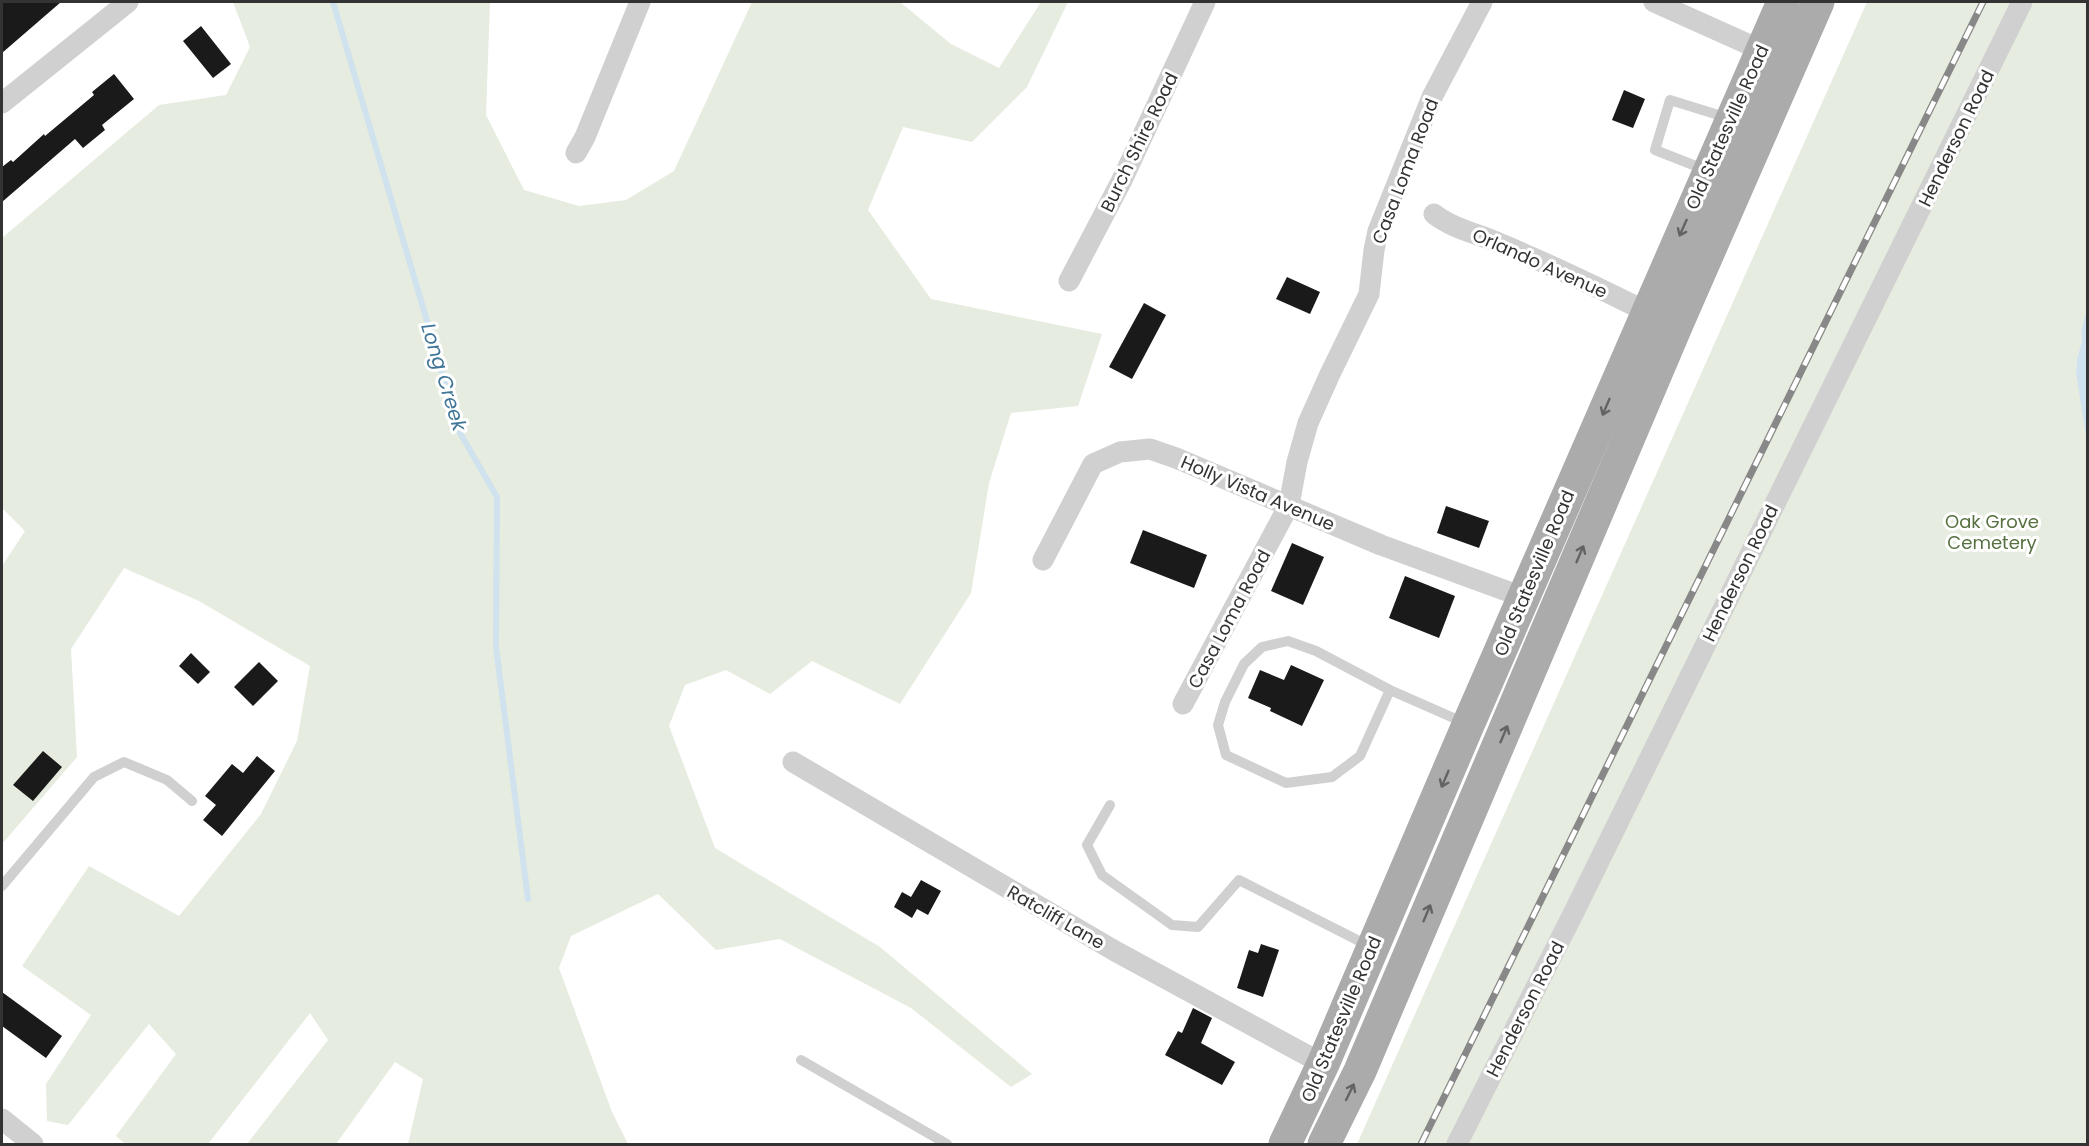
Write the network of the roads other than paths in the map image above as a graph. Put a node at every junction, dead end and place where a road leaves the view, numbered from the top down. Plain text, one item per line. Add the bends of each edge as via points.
1 (128, 2) edge
2 (640, 2) edge
3 (1205, 2) edge
4 (1482, 2) edge
5 (1783, 2) edge
6 (1818, 2) edge
7 (2022, 2) edge
8 (1664, 4) edge
9 (1761, 50) junction
10 (2, 103) edge
11 (1731, 119) junction
12 (576, 153) dead end
13 (1708, 171) junction
14 (1434, 214) dead end
15 (1070, 281) dead end
16 (1647, 312) junction
17 (1289, 505) junction
18 (1043, 560) dead end
19 (1523, 597) junction
20 (1390, 690) junction
21 (1183, 704) dead end
22 (1468, 724) junction
23 (794, 762) dead end
24 (192, 801) dead end
25 (1110, 805) dead end
26 (2, 886) edge
27 (1372, 947) junction
28 (801, 1060) dead end
29 (1323, 1064) junction
30 (2, 1119) edge
31 (33, 1144) edge
32 (947, 1144) edge
33 (1285, 1144) edge
34 (1324, 1144) edge
35 (1457, 1144) edge

1 - 10 street
2 - 12 street
3 - 15 street, Burch Shire Road
4 - 17 street, Casa Loma Road via 1432,97 1378,231 1369,294 1308,423
5 - 9 main road, Old Statesville Road
34 -> 6 main road, Old Statesville Road via 1360,1071
7 - 35 street, Henderson Road
8 - 9 street
9 - 11 main road, Old Statesville Road
11 - 13 main road, Old Statesville Road
11 - 13 lane via 1670,100 1655,150
13 -> 16 main road, Old Statesville Road
14 - 16 street, Orlando Avenue via 1589,282
16 -> 19 main road, Old Statesville Road
17 - 18 street, Holly Vista Avenue via 1150,449 1120,452 1093,464
17 - 19 street, Holly Vista Avenue
17 - 21 street, Casa Loma Road
19 - 22 main road, Old Statesville Road
20 - 20 lane via 1288,641 1262,646 1244,664 1218,725 1226,755 1286,783 1332,777 1359,756
20 - 22 lane
22 -> 27 main road, Old Statesville Road
23 - 29 street, Ratcliff Lane via 1115,951
24 - 26 lane via 167,780 124,762 94,777
25 - 27 lane via 1087,845 1102,875 1172,925 1198,927 1239,880
27 - 29 main road, Old Statesville Road
28 - 32 lane
29 - 33 main road, Old Statesville Road
30 - 31 street

